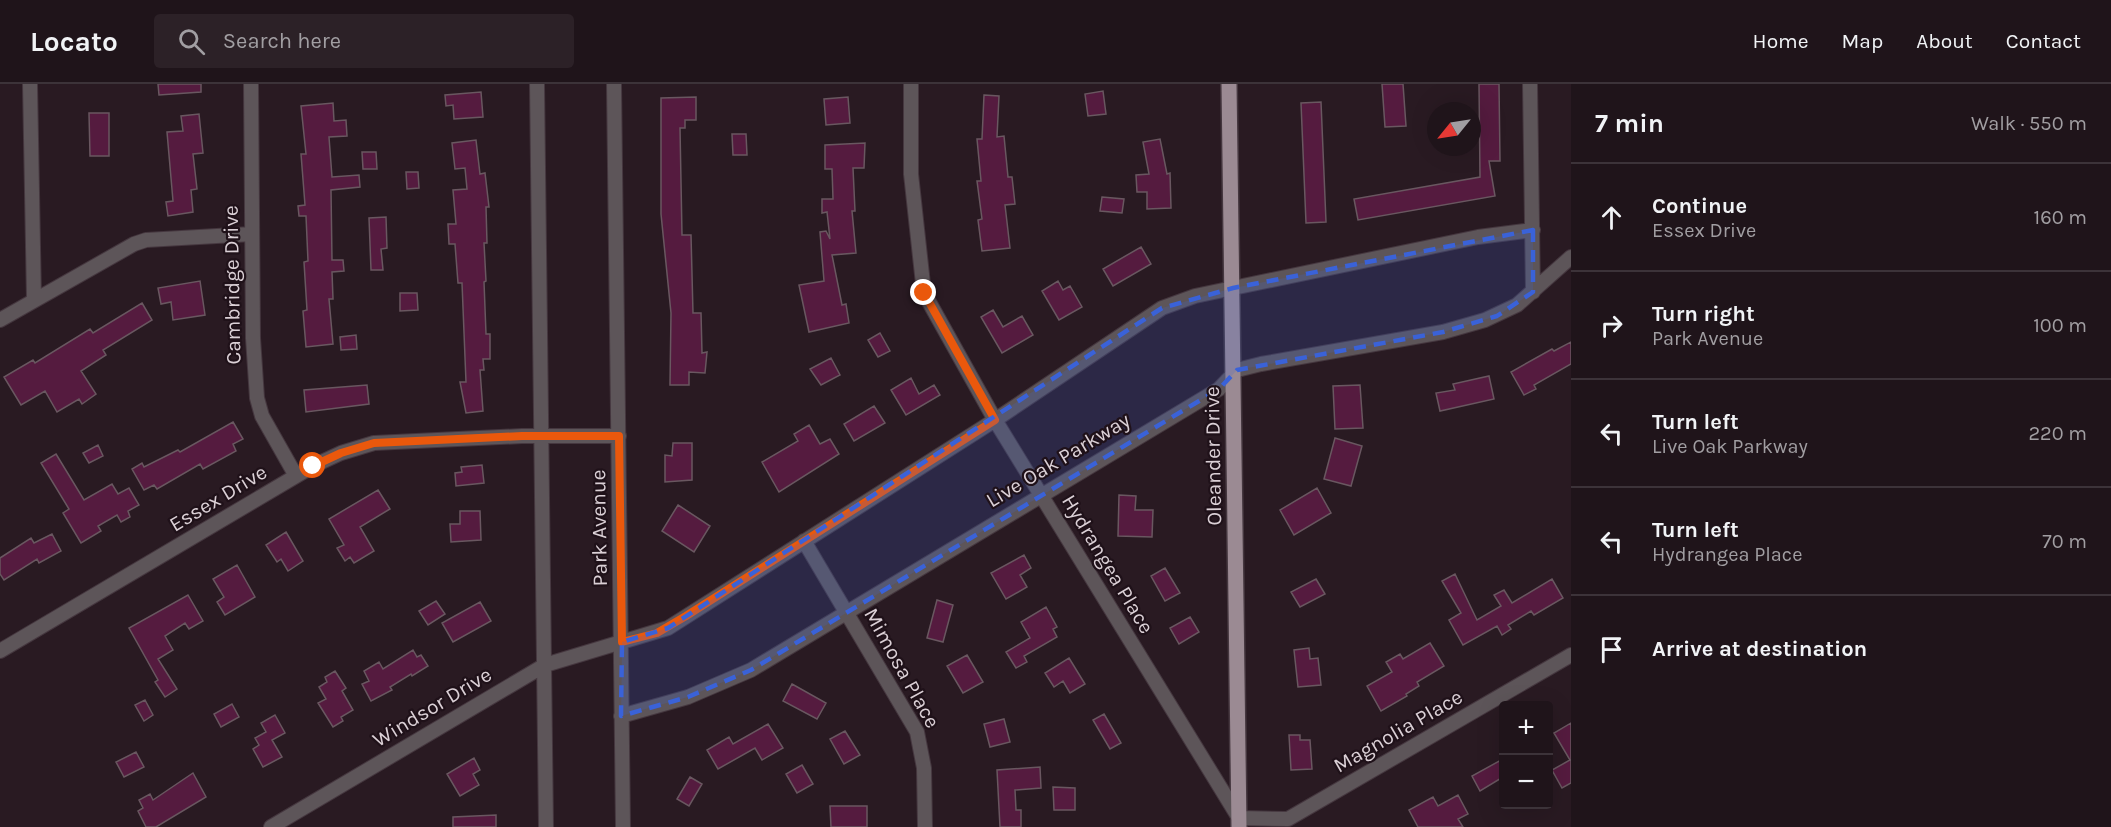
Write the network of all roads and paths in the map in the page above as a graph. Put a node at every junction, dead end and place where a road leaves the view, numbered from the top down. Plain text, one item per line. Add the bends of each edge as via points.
1 (30, 84) edge
2 (250, 84) edge
3 (537, 84) edge
4 (614, 84) edge
5 (911, 84) edge
6 (1229, 84) edge
7 (1530, 84) edge
8 (1533, 230) junction
9 (252, 234) junction
10 (1571, 257) edge
11 (1233, 288) junction
12 (1533, 292) junction
13 (34, 300) junction
14 (0, 320) edge
15 (1233, 374) junction
16 (995, 420) junction
17 (542, 436) junction
18 (619, 436) junction
19 (296, 476) junction
20 (1041, 494) junction
21 (804, 541) junction
22 (847, 613) junction
23 (622, 642) junction
24 (0, 651) edge
25 (1571, 656) edge
26 (545, 665) junction
27 (621, 716) junction
28 (1239, 823) edge
29 (271, 827) edge
30 (546, 827) edge
31 (622, 827) edge
32 (925, 827) edge

1 - 13 street
2 - 9 street, Cambridge Drive
3 - 17 street
4 - 18 street, Park Avenue
5 - 16 street, Hydrangea Place via 911,174 924,293
6 - 11 main road, Oleander Drive
7 - 8 street
8 - 11 street via 1478,237
8 - 12 street
9 - 13 street via 146,240
9 - 19 street, Cambridge Drive via 257,398 268,427
10 - 12 street, Live Oak Parkway
11 - 15 main road, Oleander Drive
11 - 16 street via 1162,308
12 - 15 street, Live Oak Parkway via 1517,305 1485,320 1443,332 1261,364
13 - 14 street
15 - 20 street, Live Oak Parkway via 1219,388
15 - 28 main road, Oleander Drive
16 - 20 street, Hydrangea Place
16 - 21 street
17 - 18 street, Essex Drive
17 - 19 street, Essex Drive via 374,443 341,453
17 - 26 street
18 - 23 street, Park Avenue
19 - 24 street, Essex Drive
20 - 22 street, Live Oak Parkway
20 - 28 street, Hydrangea Place
21 - 22 street, Mimosa Place
21 - 23 street via 668,628
22 - 27 street, Live Oak Parkway via 731,680
22 - 32 street, Mimosa Place via 920,741
23 - 26 street, Windsor Drive
23 - 27 street, Park Avenue
25 - 28 street, Magnolia Place via 1288,819
26 - 29 street, Windsor Drive
26 - 30 street
27 - 31 street, Park Avenue

